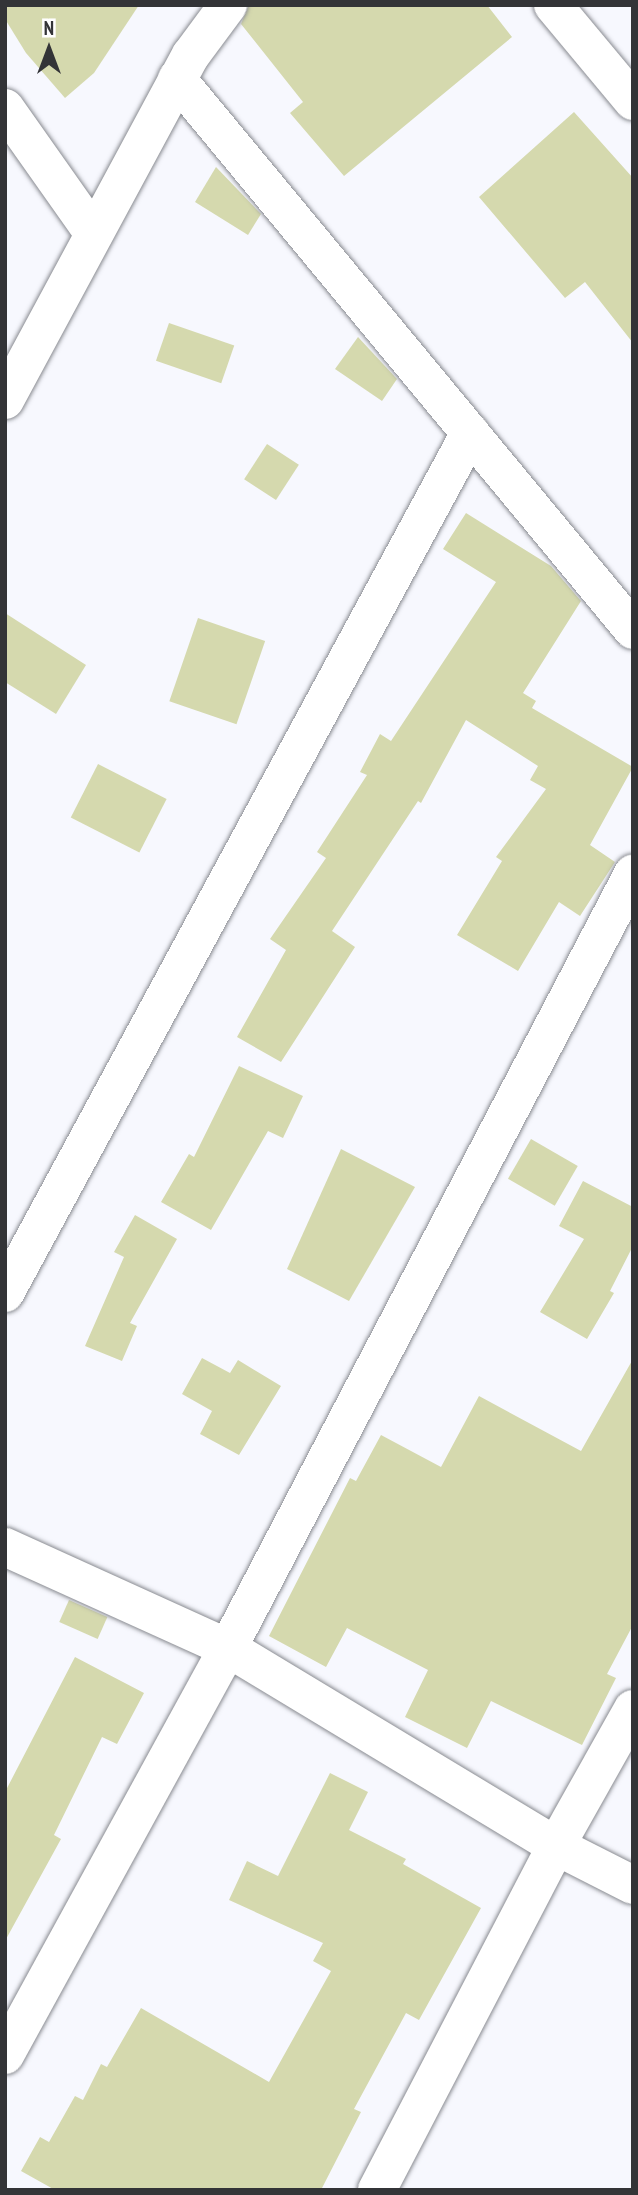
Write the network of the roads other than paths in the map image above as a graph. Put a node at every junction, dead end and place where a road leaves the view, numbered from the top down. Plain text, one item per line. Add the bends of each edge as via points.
1 (228, 5) edge
2 (554, 5) edge
3 (177, 79) junction
4 (633, 101) edge
5 (5, 108) edge
6 (94, 234) junction
7 (5, 400) edge
8 (470, 433) junction
9 (633, 630) edge
10 (633, 874) edge
11 (5, 1293) edge
12 (5, 1547) edge
13 (228, 1648) junction
14 (633, 1709) edge
15 (556, 1846) junction
16 (633, 1885) edge
17 (5, 2055) edge
18 (377, 2190) edge

1 - 3 street
2 - 4 street
3 - 6 street
3 - 8 street
5 - 6 street
6 - 7 street
8 - 9 street
8 - 11 street
10 - 13 street
12 - 13 street
13 - 15 street
13 - 17 street
14 - 15 street
15 - 16 street
15 - 18 street

